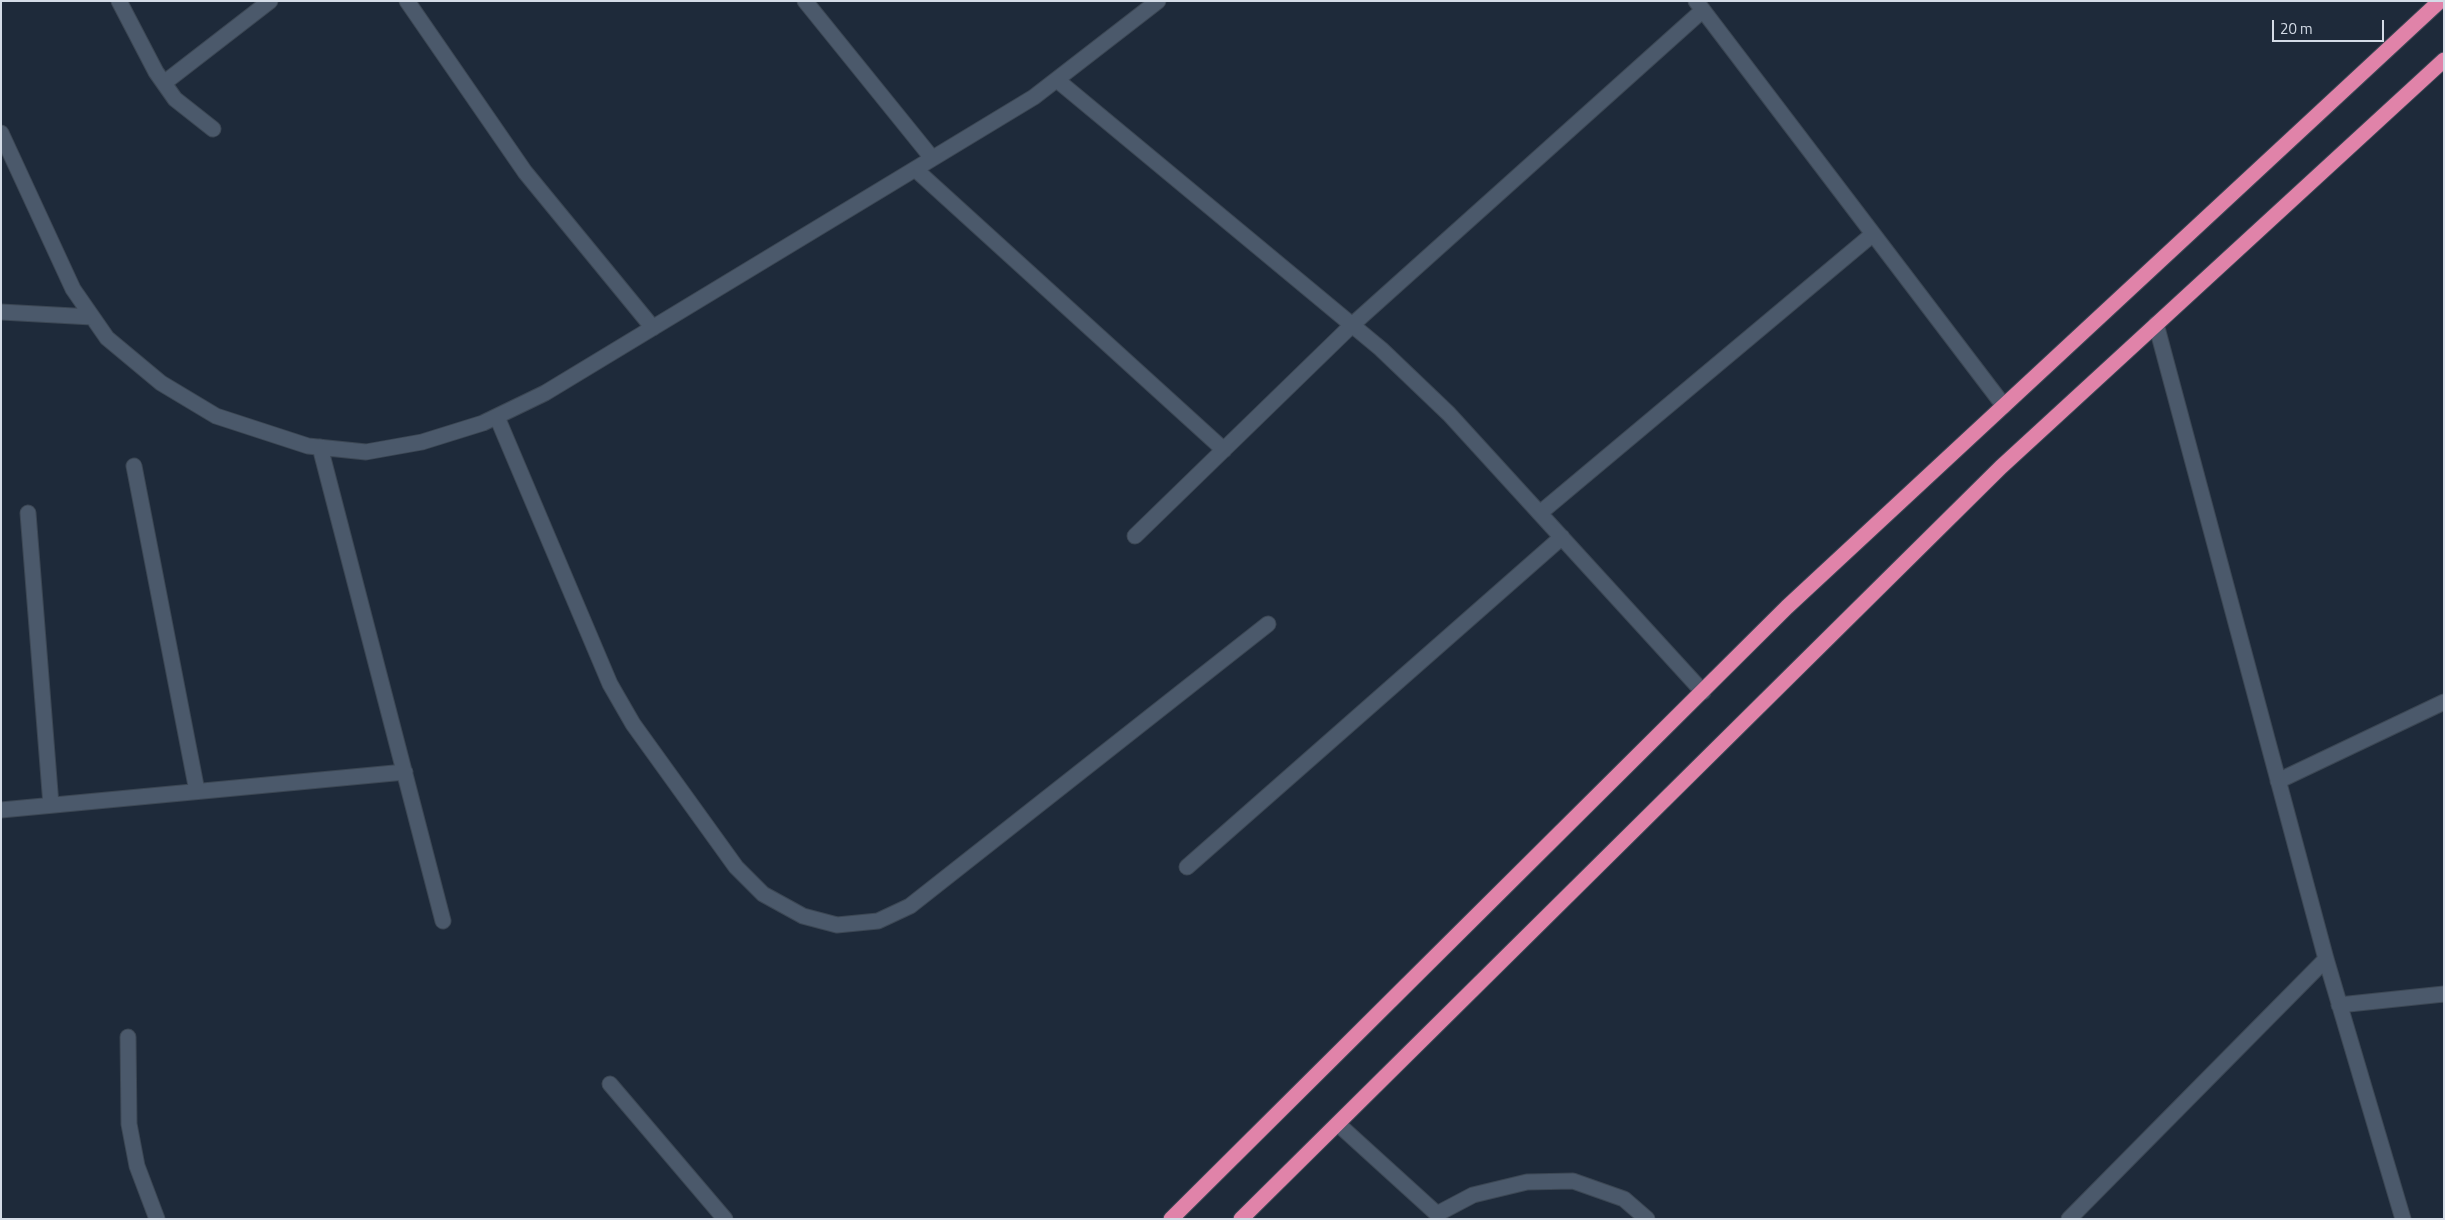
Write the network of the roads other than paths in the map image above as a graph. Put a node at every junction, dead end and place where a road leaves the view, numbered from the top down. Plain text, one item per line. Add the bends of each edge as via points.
1 (119, 1) edge
2 (270, 1) edge
3 (407, 1) edge
4 (805, 1) edge
5 (1158, 1) edge
6 (2440, 1) edge
7 (1700, 6) edge
8 (2444, 60) edge
9 (1057, 80) junction
10 (164, 83) junction
11 (213, 129) dead end
12 (1, 133) edge
13 (932, 158) junction
14 (914, 169) junction
15 (1873, 234) junction
16 (1, 312) edge
17 (92, 317) junction
18 (2156, 324) junction
19 (1352, 325) junction
20 (653, 328) junction
21 (2004, 406) junction
22 (497, 416) junction
23 (320, 447) junction
24 (1224, 450) junction
25 (134, 466) dead end
26 (28, 513) dead end
27 (1540, 513) junction
28 (1136, 536) dead end
29 (1562, 537) junction
30 (1268, 624) dead end
31 (1703, 692) junction
32 (2444, 702) edge
33 (405, 772) junction
34 (2278, 781) junction
35 (197, 791) junction
36 (51, 805) junction
37 (1, 810) edge
38 (1187, 867) dead end
39 (443, 921) dead end
40 (2326, 959) junction
41 (2444, 994) edge
42 (2339, 1005) junction
43 (128, 1037) dead end
44 (610, 1084) dead end
45 (1338, 1124) junction
46 (1435, 1216) edge
47 (157, 1219) edge
48 (725, 1219) edge
49 (1171, 1219) edge
50 (1241, 1219) edge
51 (1647, 1219) edge
52 (2069, 1219) edge
53 (2403, 1219) edge

1 - 10 street
2 - 10 street
3 - 20 street via 525,172
4 - 13 street
5 - 9 street
6 - 21 highway
7 - 15 street
7 - 19 street
8 - 18 highway
9 - 13 street
9 - 19 street
10 - 11 street via 175,99
12 - 17 street via 73,289
13 - 14 street
14 - 20 street
14 - 24 street
15 - 21 street
15 - 27 street
16 - 17 street
17 - 23 street via 107,338 161,383 216,416
18 - 34 street
18 - 45 highway via 2000,467
19 - 24 street
19 - 27 street via 1449,414
20 - 22 street via 545,393
21 - 31 highway via 1787,607
22 - 23 street via 422,442 366,452
22 - 30 street via 590,640 633,724 736,867 763,894 803,916 837,925 878,922 910,906
23 - 33 street
24 - 28 street
25 - 35 street
26 - 36 street
27 - 29 street
29 - 31 street
29 - 38 street
31 - 49 highway
32 - 34 street
33 - 35 street
33 - 39 street
34 - 40 street
35 - 36 street
36 - 37 street
40 - 42 street
40 - 52 street
41 - 42 street
42 - 53 street
43 - 47 street via 129,1124 137,1166
44 - 48 street
45 - 46 street
45 - 50 highway
46 - 51 street via 1473,1195 1527,1182 1573,1181 1624,1199

